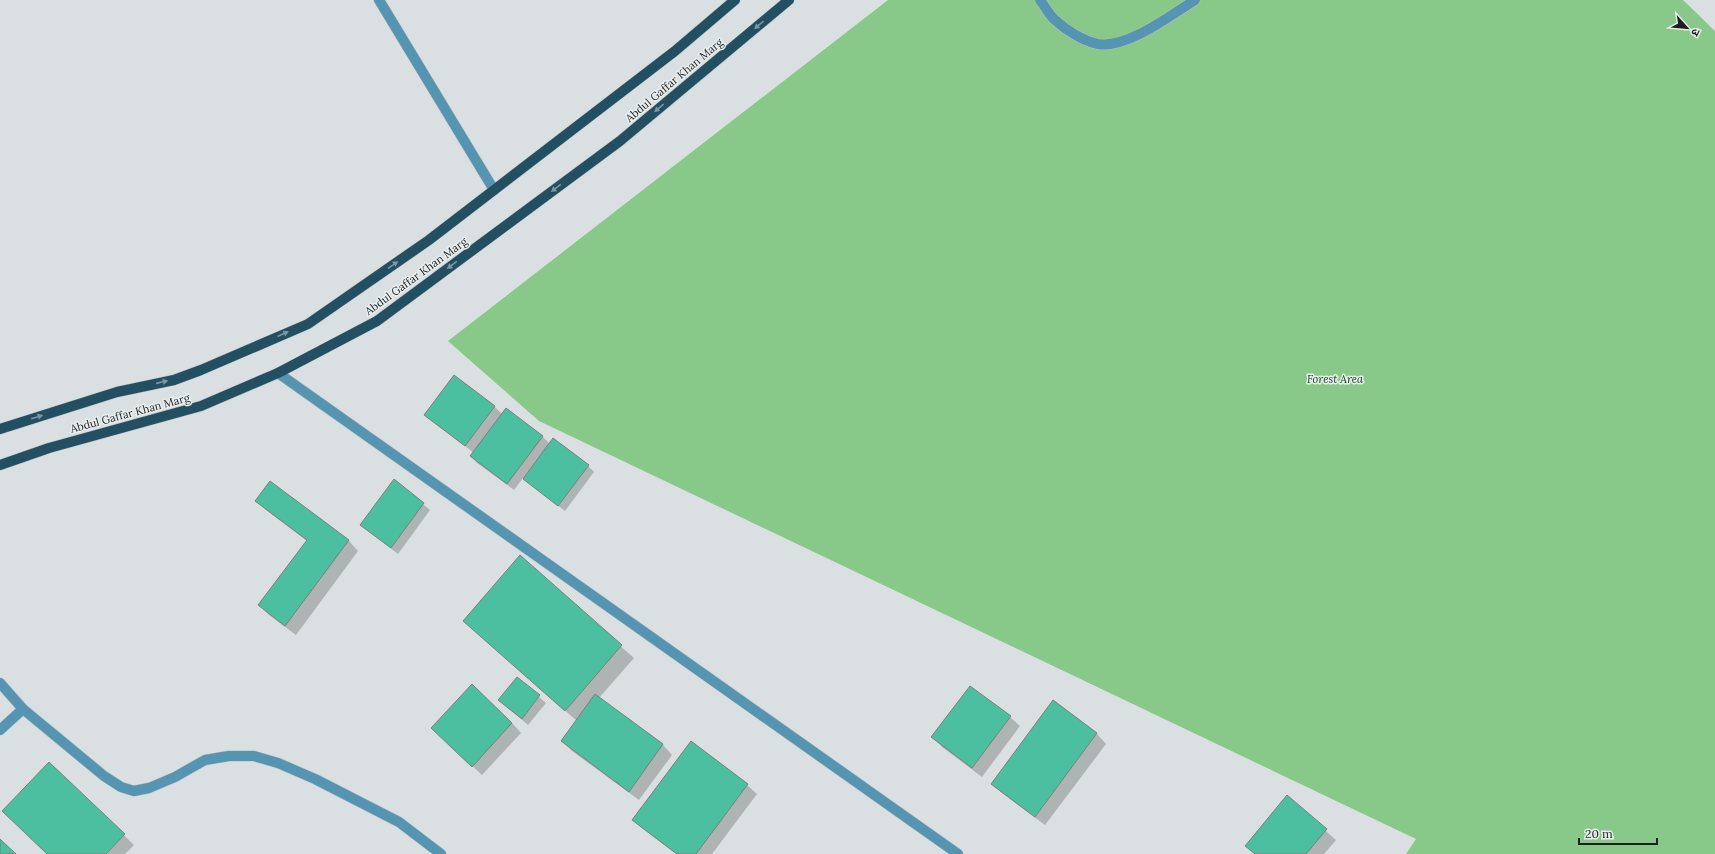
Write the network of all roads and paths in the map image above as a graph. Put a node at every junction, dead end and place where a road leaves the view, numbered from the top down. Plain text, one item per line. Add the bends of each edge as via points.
1 (379, 0) edge
2 (735, 0) edge
3 (789, 0) edge
4 (1040, 0) edge
5 (1195, 0) edge
6 (494, 190) junction
7 (278, 373) junction
8 (0, 428) edge
9 (0, 465) edge
10 (0, 683) edge
11 (23, 709) junction
12 (0, 730) edge
13 (441, 854) edge
14 (958, 854) edge

1 - 6 street
2 - 6 main road, Abdul Gaffar Khan Marg via 675,50
3 -> 7 main road, Abdul Gaffar Khan Marg via 620,141 377,321
4 - 5 street via 1054,19 1078,36 1098,44 1113,44 1145,32
8 -> 6 main road, Abdul Gaffar Khan Marg via 118,392 174,380 308,324 429,240
7 - 9 main road, Abdul Gaffar Khan Marg via 201,406 49,448
7 - 14 street
10 - 11 street
11 - 12 street
11 - 13 street via 121,787 134,791 149,788 205,760 229,756 254,756 315,779 386,815

